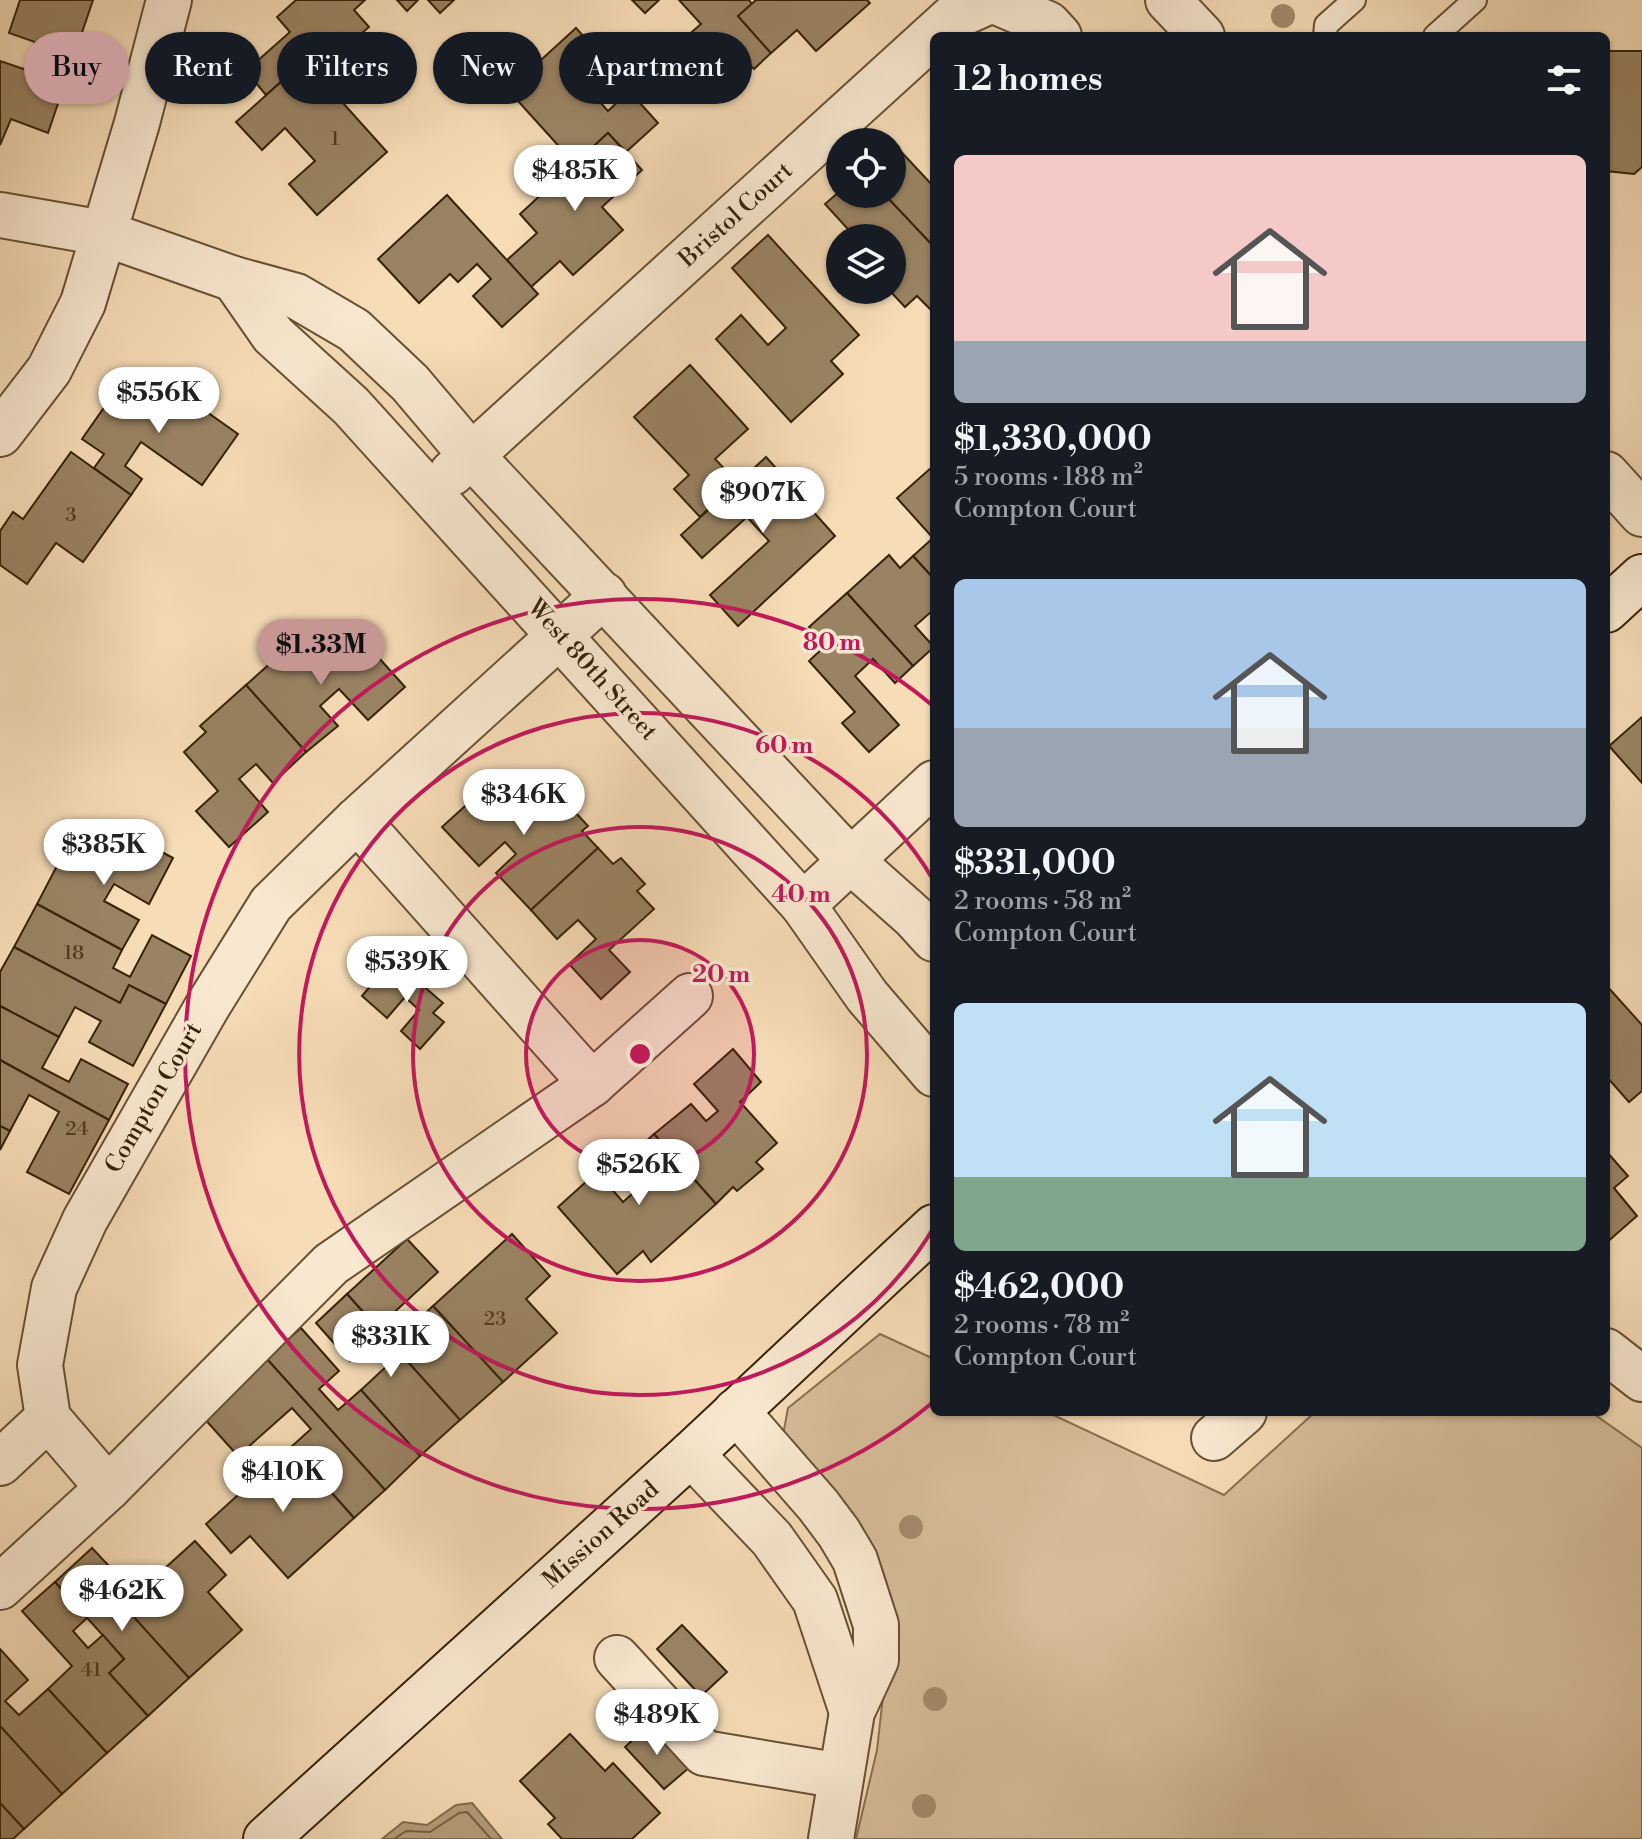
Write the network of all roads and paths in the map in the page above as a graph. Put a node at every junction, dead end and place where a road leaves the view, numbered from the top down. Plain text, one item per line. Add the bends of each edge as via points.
1 (169, 0) edge
2 (1168, 0) edge
3 (1354, 0) edge
4 (1475, 0) edge
5 (937, 32) edge
6 (1055, 32) edge
7 (1198, 32) edge
8 (1325, 32) edge
9 (1439, 32) edge
10 (930, 38) edge
11 (0, 215) edge
12 (103, 233) junction
13 (234, 279) junction
14 (0, 434) edge
15 (471, 455) junction
16 (1610, 478) edge
17 (431, 493) junction
18 (1642, 514) edge
19 (1642, 577) edge
20 (604, 595) junction
21 (1610, 606) edge
22 (560, 634) junction
23 (930, 787) edge
24 (357, 820) junction
25 (850, 860) junction
26 (803, 905) junction
27 (930, 935) edge
28 (690, 996) dead end
29 (930, 1069) edge
30 (592, 1084) junction
31 (930, 1231) edge
32 (1610, 1354) edge
33 (1642, 1379) edge
34 (736, 1411) junction
35 (48, 1418) junction
36 (691, 1454) junction
37 (0, 1463) edge
38 (108, 1488) junction
39 (0, 1587) edge
40 (617, 1658) dead end
41 (852, 1712) junction
42 (841, 1776) junction
43 (266, 1839) edge
44 (831, 1839) edge

1 - 12 street
2 - 7 street
3 - 8 lane via 1326,25
4 - 9 lane
5 - 6 street, Bristol Court via 952,18 992,0
10 - 15 street, Bristol Court
11 - 12 street
12 - 13 street
12 - 14 street via 83,303 49,370
13 - 15 street via 296,296 354,330 410,383
13 - 17 street, West 80th Street via 273,335 351,406
15 - 17 street, Bristol Court
15 - 20 street
16 - 18 street
17 - 22 street, West 80th Street
19 - 21 street
20 - 22 street, Compton Court
20 - 25 street
22 - 24 street, Compton Court
22 - 26 street, West 80th Street
23 - 25 street
24 - 30 street
24 - 35 street, Compton Court via 271,904 85,1220 54,1288 40,1365
25 - 26 street
25 - 27 street
26 - 29 street, West 80th Street via 867,996
28 - 30 street
30 - 38 street via 331,1264
31 - 34 street, Mission Road
32 - 33 street
34 - 36 street, Mission Road
34 - 41 street via 818,1505 855,1560 876,1625 876,1660
35 - 37 street
35 - 38 street
36 - 41 street via 772,1539 815,1600
36 - 43 street, Mission Road
38 - 39 street
40 - 42 street via 704,1753
41 - 42 street
42 - 44 street

